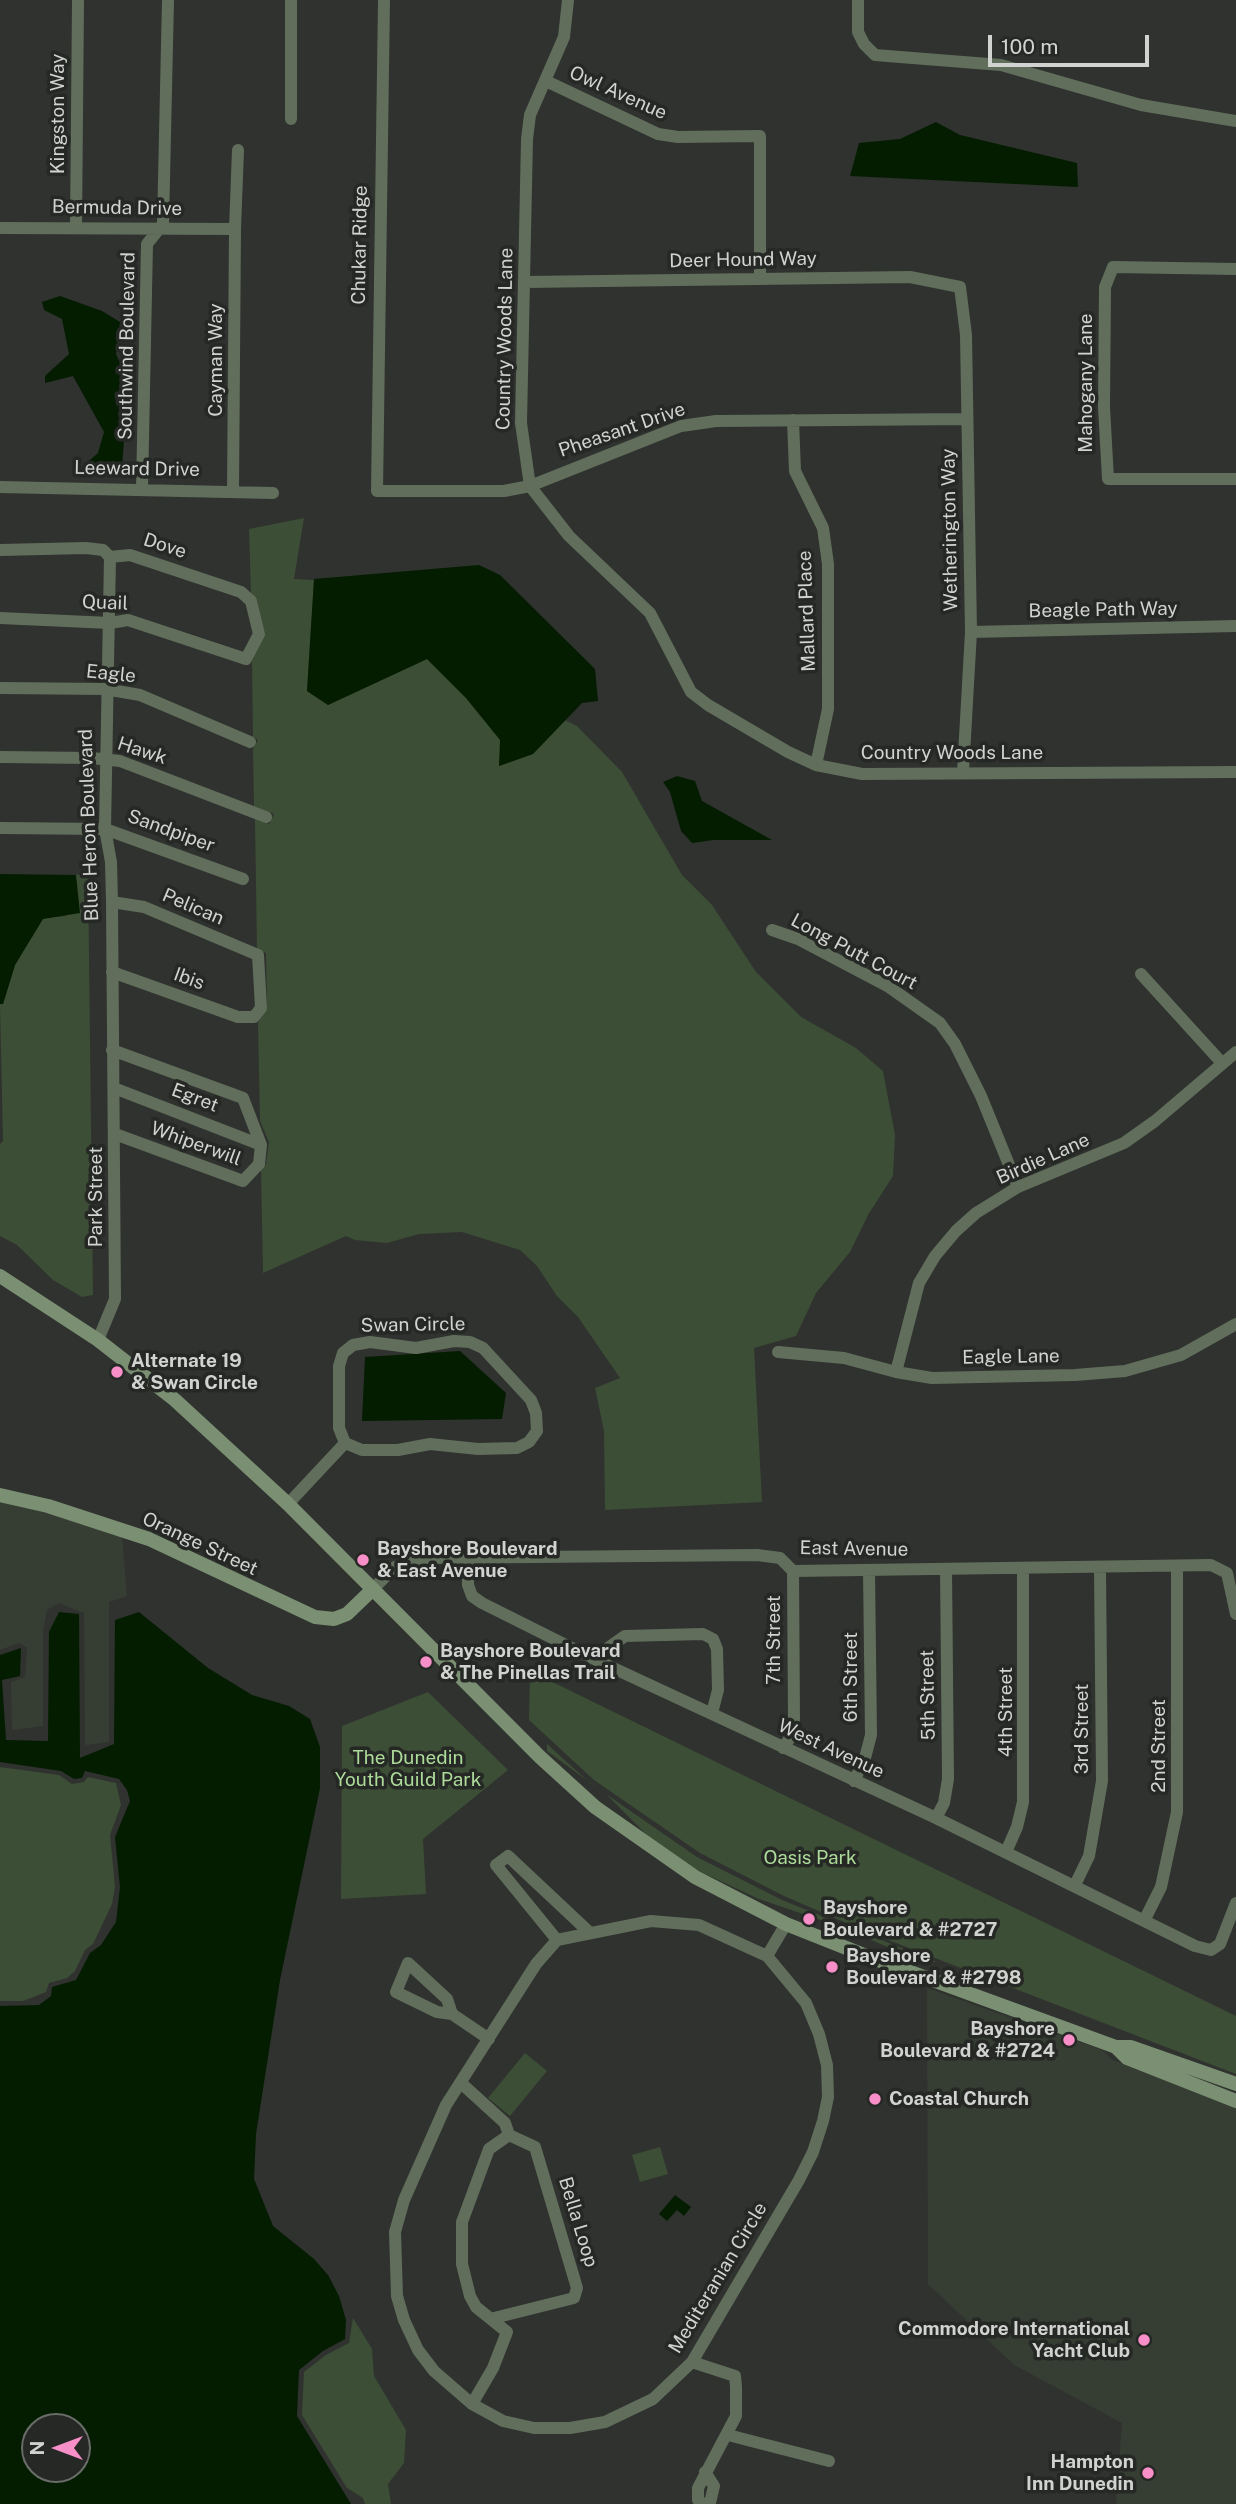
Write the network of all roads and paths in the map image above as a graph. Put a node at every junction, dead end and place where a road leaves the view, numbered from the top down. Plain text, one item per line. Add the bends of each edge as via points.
1 (78, 0) edge
2 (167, 0) edge
3 (291, 0) edge
4 (384, 0) edge
5 (568, 0) edge
6 (858, 0) edge
7 (546, 81) junction
8 (291, 119) dead end
9 (1236, 121) edge
10 (238, 150) dead end
11 (0, 228) edge
12 (76, 228) junction
13 (162, 228) junction
14 (234, 229) junction
15 (1236, 269) edge
16 (761, 279) junction
17 (525, 282) junction
18 (960, 287) joint
19 (967, 419) junction
20 (793, 420) junction
21 (1236, 479) edge
22 (530, 486) junction
23 (0, 487) edge
24 (142, 488) junction
25 (233, 491) junction
26 (377, 491) joint
27 (273, 493) dead end
28 (0, 550) edge
29 (110, 557) junction
30 (0, 618) edge
31 (110, 623) junction
32 (1236, 626) edge
33 (971, 632) junction
34 (246, 659) joint
35 (0, 688) edge
36 (105, 689) junction
37 (250, 742) dead end
38 (0, 757) edge
39 (105, 759) junction
40 (816, 765) junction
41 (963, 772) junction
42 (1236, 772) edge
43 (266, 817) dead end
44 (0, 828) edge
45 (105, 829) junction
46 (243, 878) dead end
47 (112, 902) junction
48 (772, 930) dead end
49 (112, 972) junction
50 (1141, 974) dead end
51 (254, 1017) joint
52 (112, 1050) junction
53 (1236, 1052) edge
54 (1222, 1063) junction
55 (114, 1088) junction
56 (115, 1134) junction
57 (261, 1144) junction
58 (1018, 1187) junction
59 (0, 1276) edge
60 (1236, 1324) edge
61 (98, 1340) junction
62 (778, 1352) dead end
63 (896, 1373) junction
64 (345, 1443) junction
65 (0, 1495) edge
66 (288, 1504) junction
67 (468, 1558) junction
68 (1100, 1567) junction
69 (1177, 1567) junction
70 (1023, 1568) junction
71 (946, 1569) junction
72 (869, 1570) junction
73 (793, 1571) junction
74 (373, 1589) junction
75 (1236, 1614) edge
76 (598, 1661) junction
77 (712, 1713) junction
78 (783, 1748) junction
79 (854, 1781) junction
80 (936, 1818) junction
81 (1006, 1852) junction
82 (1075, 1885) junction
83 (1236, 1903) edge
84 (1145, 1919) junction
85 (786, 1924) junction
86 (589, 1932) junction
87 (557, 1940) junction
88 (767, 1956) junction
89 (452, 2014) junction
90 (489, 2039) junction
91 (1116, 2047) junction
92 (461, 2083) junction
93 (1236, 2084) edge
94 (1236, 2101) edge
95 (509, 2135) junction
96 (494, 2318) junction
97 (692, 2362) junction
98 (472, 2404) junction
99 (728, 2435) junction
100 (829, 2461) dead end
101 (704, 2504) edge

1 - 12 street, Kingston Way
2 - 13 street, Southwind Boulevard
3 - 8 street
4 - 26 street, Chukar Ridge
5 - 7 street, Country Woods Lane via 564,37
6 - 9 street via 859,32 875,55 1001,65 1141,105
7 - 16 street, Owl Avenue via 658,134 760,136
7 - 17 street, Country Woods Lane via 530,115 527,139
10 - 14 street, Cayman Way
11 - 12 street, Bermuda Drive
12 - 13 street, Bermuda Drive
13 - 14 street, Bermuda Drive
13 - 24 street, Southwind Boulevard via 147,244
14 - 25 street, Cayman Way
15 - 21 street, Mahogany Lane via 1113,267 1105,287 1104,407 1108,480
16 - 17 street, Deer Hound Way
16 - 18 street, Deer Hound Way via 910,277
17 - 22 street, Country Woods Lane via 521,424
18 - 19 street, Wetherington Way
19 - 20 street, Pheasant Drive
19 - 33 street, Wetherington Way
20 - 22 street, Pheasant Drive via 681,426
20 - 40 street, Mallard Place via 795,471 823,528 828,564 828,709
22 - 26 street, Pheasant Drive via 504,491
22 - 40 street, Country Woods Lane via 569,536 650,614 691,692
23 - 24 street, Leeward Drive
24 - 25 street, Leeward Drive
25 - 27 street, Leeward Drive
28 - 29 street, Dove via 86,548 103,550
29 - 31 street, Blue Heron Boulevard
29 - 34 street, Dove via 130,555 241,592 251,601 259,634
30 - 31 street, Quail
31 - 34 street, Quail via 128,620
31 - 36 street, Blue Heron Boulevard
32 - 33 street, Beagle Path Way
33 - 41 street, Wetherington Way
35 - 36 street, Eagle
36 - 37 street, Eagle via 140,695
36 - 39 street, Blue Heron Boulevard
38 - 39 street, Hawk
39 - 43 street, Hawk
39 - 45 street, Blue Heron Boulevard
40 - 41 street, Country Woods Lane via 862,774
41 - 42 street, Country Woods Lane
44 - 45 street, Sandpiper
45 - 46 street, Sandpiper
45 - 47 street, Blue Heron Boulevard
47 - 49 street, Blue Heron Boulevard
47 - 51 street, Pelican via 144,907 258,955 261,1009
48 - 58 street, Long Putt Court via 889,987 940,1024 981,1096
49 - 51 street, Ibis via 238,1017
49 - 52 street, Blue Heron Boulevard
50 - 54 street
52 - 55 street, Park Street
52 - 57 street, Whiperwill via 243,1098
53 - 54 street, Birdie Lane
54 - 58 street, Birdie Lane via 1124,1143
55 - 56 street, Park Street
55 - 57 street, Egret
56 - 57 street, Whiperwill via 243,1181 259,1164
56 - 61 street, Park Street via 115,1299
58 - 63 street, Birdie Lane via 976,1213 935,1256 919,1283
59 - 61 main road
60 - 63 street, Eagle Lane via 1181,1355 1113,1373 932,1378
61 - 66 main road via 175,1400
62 - 63 street, Eagle Lane via 844,1358
64 - 64 street, Swan Circle via 362,1450 430,1444 517,1448 529,1442 537,1430 536,1413 523,1391 483,1348 470,1342 416,1348 370,1342 353,1345 343,1353 339,1366 339,1428
64 - 66 street
65 - 74 main road, Orange Street via 149,1539 315,1617 334,1619 347,1614
66 - 74 main road
67 - 73 street, East Avenue via 757,1555 780,1558
67 - 74 street, East Avenue via 407,1561
67 - 76 street, West Avenue via 472,1596
68 - 69 street, East Avenue
68 - 70 street, East Avenue
68 - 82 street, 3rd Street via 1102,1781 1089,1856
69 - 75 street, East Avenue via 1211,1566 1227,1573
69 - 84 street, 2nd Street via 1177,1812 1161,1887
70 - 71 street, East Avenue
70 - 81 street, 4th Street via 1024,1789 1017,1827
71 - 72 street, East Avenue
71 - 80 street, 5th Street via 948,1779
72 - 73 street, East Avenue
72 - 79 street, 6th Street via 871,1735
73 - 78 street, 7th Street via 794,1719 792,1735
74 - 85 main road via 595,1807 695,1877
76 - 77 street, West Avenue
76 - 77 street via 625,1636 703,1634 713,1639 717,1649 718,1690
77 - 78 street, West Avenue
78 - 79 street, West Avenue
79 - 80 street, West Avenue
80 - 81 street, West Avenue
81 - 82 street, West Avenue
82 - 84 street, West Avenue
83 - 84 street, West Avenue via 1220,1944 1210,1950
85 - 88 street
85 - 91 main road
86 - 87 street, Mediteranian Circle
86 - 87 street via 508,1856 496,1866
86 - 88 street, Mediteranian Circle via 651,1920 686,1923 733,1938
87 - 90 street, Mediteranian Circle via 536,1964
88 - 97 street, Mediteranian Circle via 806,2003 827,2065 828,2097 813,2152
89 - 89 street via 397,1992 408,1963 447,1999
89 - 90 street
90 - 92 street, Mediteranian Circle
91 - 93 main road via 1130,2047
91 - 94 main road via 1127,2058
92 - 95 street, Bella Loop via 505,2123
92 - 98 street, Mediteranian Circle via 446,2105 404,2200 394,2232 393,2265 397,2296 418,2350 434,2371
95 - 96 street via 489,2149 461,2232 470,2296 476,2307
95 - 96 street, Bella Loop via 535,2147 577,2288 575,2298
96 - 98 street via 507,2332
97 - 98 street, Mediteranian Circle via 653,2399 605,2422 534,2428 503,2421
97 - 99 street via 735,2376 736,2416
99 - 100 street
99 - 101 street via 705,2472 714,2486 710,2503

